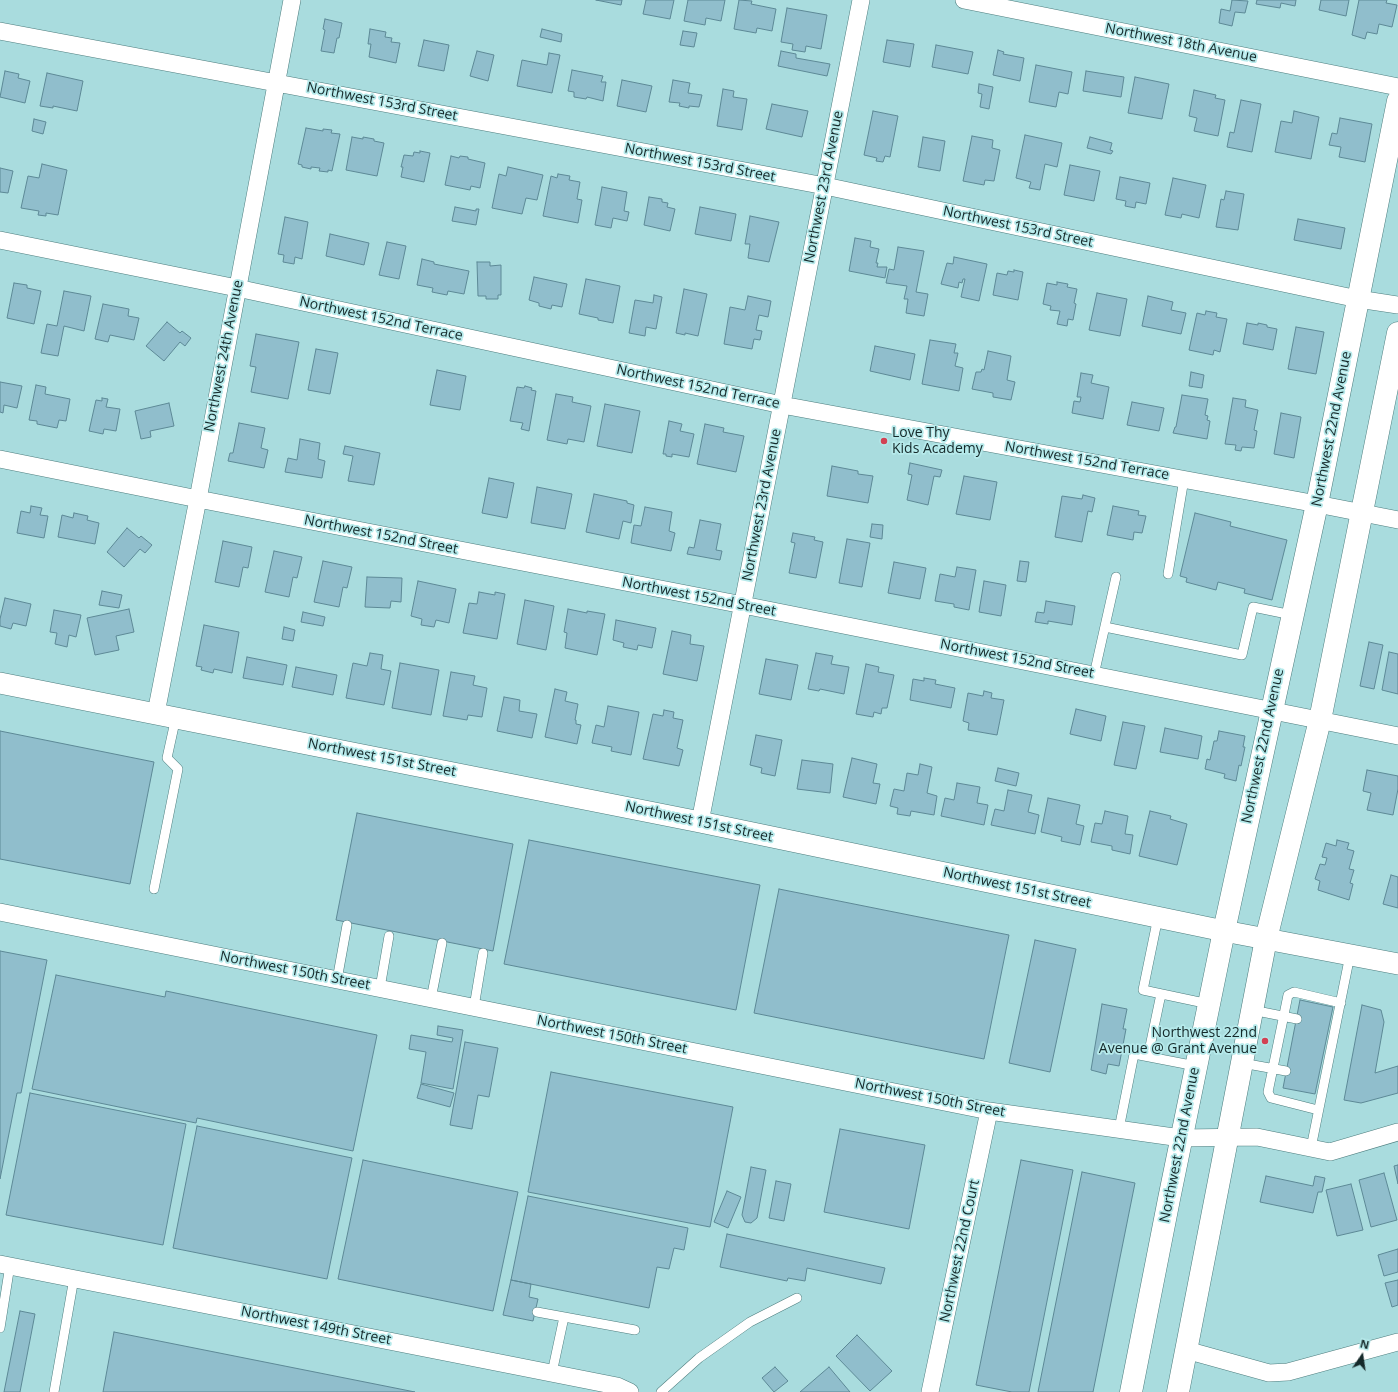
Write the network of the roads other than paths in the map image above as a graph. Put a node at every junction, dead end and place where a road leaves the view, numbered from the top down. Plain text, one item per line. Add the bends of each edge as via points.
1 (292, 0) edge
2 (861, 0) edge
3 (964, 0) edge
4 (0, 30) edge
5 (277, 82) junction
6 (1398, 87) edge
7 (1398, 101) edge
8 (825, 186) junction
9 (0, 240) edge
10 (237, 288) junction
11 (1358, 299) junction
12 (1398, 305) edge
13 (1398, 333) edge
14 (782, 405) junction
15 (0, 458) edge
16 (1184, 479) junction
17 (198, 499) junction
18 (1317, 504) junction
19 (1362, 513) junction
20 (1398, 520) edge
21 (1168, 574) dead end
22 (1116, 577) dead end
23 (743, 605) junction
24 (1292, 615) junction
25 (1105, 627) junction
26 (1094, 675) junction
27 (0, 682) edge
28 (1271, 710) junction
29 (166, 715) junction
30 (1320, 720) junction
31 (1398, 736) edge
32 (700, 822) junction
33 (154, 889) dead end
34 (0, 912) edge
35 (1158, 917) junction
36 (347, 925) dead end
37 (1224, 931) junction
38 (389, 936) dead end
39 (1266, 939) junction
40 (442, 944) dead end
41 (483, 953) dead end
42 (1350, 955) junction
43 (1398, 964) edge
44 (337, 980) junction
45 (380, 988) junction
46 (1161, 994) junction
47 (431, 998) junction
48 (1340, 1003) junction
49 (1209, 1004) junction
50 (474, 1007) junction
51 (1252, 1010) junction
52 (1283, 1017) junction
53 (1296, 1019) dead end
54 (1148, 1056) junction
55 (1242, 1063) junction
56 (1196, 1066) junction
57 (1273, 1068) junction
58 (1286, 1071) dead end
59 (1318, 1110) junction
60 (989, 1111) junction
61 (1119, 1129) junction
62 (1398, 1132) edge
63 (1181, 1138) junction
64 (1227, 1138) junction
65 (1311, 1148) junction
66 (5, 1264) edge
67 (74, 1278) junction
68 (797, 1298) dead end
69 (537, 1312) dead end
70 (564, 1317) junction
71 (0, 1328) edge
72 (635, 1330) dead end
73 (1398, 1342) edge
74 (1186, 1350) junction
75 (552, 1373) junction
76 (54, 1392) edge
77 (630, 1392) edge
78 (661, 1392) edge
79 (930, 1392) edge
80 (1131, 1392) edge
81 (1178, 1392) edge

1 - 5 street, Northwest 24th Avenue
2 - 8 street, Northwest 23rd Avenue
3 - 6 street, Northwest 18th Avenue
4 - 5 street, Northwest 153rd Street
5 - 8 street, Northwest 153rd Street
5 - 10 street, Northwest 24th Avenue
7 - 11 main road, Northwest 22nd Avenue
8 - 11 street, Northwest 153rd Street
8 - 14 street, Northwest 23rd Avenue
9 - 10 street, Northwest 152nd Terrace
10 - 14 street, Northwest 152nd Terrace
10 - 17 street, Northwest 24th Avenue
11 - 12 street, Northwest 153rd Street
11 - 18 main road, Northwest 22nd Avenue
13 - 19 main road
14 - 16 street, Northwest 152nd Terrace
14 - 23 street, Northwest 23rd Avenue
15 - 17 street, Northwest 152nd Street
16 - 18 street, Northwest 152nd Terrace
16 - 21 lane
17 - 23 street, Northwest 152nd Street
17 - 29 street, Northwest 24th Avenue
18 - 19 street, Northwest 152nd Terrace
18 - 24 main road, Northwest 22nd Avenue
19 - 20 street, Northwest 152nd Terrace
19 - 30 main road
22 - 25 lane
23 - 26 street, Northwest 152nd Street
23 - 32 street, Northwest 23rd Avenue
24 - 25 lane via 1253,607 1242,655
24 - 28 main road, Northwest 22nd Avenue
25 - 26 lane
26 - 28 street, Northwest 152nd Street
27 - 29 street, Northwest 151st Street
28 - 30 street, Northwest 152nd Street
28 - 37 main road, Northwest 22nd Avenue
29 - 32 street, Northwest 151st Street
29 - 33 lane via 167,758 178,769
30 - 31 street, Northwest 152nd Street
30 - 39 main road
32 - 35 street, Northwest 151st Street
34 - 44 street, Northwest 150th Street
35 - 37 street, Northwest 151st Street
35 - 46 lane via 1143,990
36 - 44 lane
37 - 39 street, Northwest 151st Street
37 - 49 main road, Northwest 22nd Avenue
38 - 45 lane
39 - 42 street, Northwest 151st Street
39 - 51 main road
40 - 47 lane
41 - 50 lane
42 - 43 street, Northwest 151st Street
42 - 48 lane
44 - 45 street, Northwest 150th Street
45 - 47 street, Northwest 150th Street
46 - 49 lane
46 - 54 lane
47 - 50 street, Northwest 150th Street
48 - 52 lane via 1294,992 1288,995
48 - 59 lane via 1322,1079
49 - 56 main road, Northwest 22nd Avenue
50 - 60 street, Northwest 150th Street
51 - 52 lane
51 - 55 main road
52 - 53 lane
52 - 57 lane
54 - 56 lane
54 - 61 lane via 1134,1054
55 - 57 lane
55 - 64 main road
56 - 63 main road, Northwest 22nd Avenue
57 - 58 lane
57 - 59 lane via 1268,1092 1271,1098
59 - 65 lane
60 - 61 street, Northwest 150th Street
60 - 79 street, Northwest 22nd Court
61 - 63 street, Northwest 150th Street
62 - 65 street, Northwest 150th Street via 1330,1152
63 - 64 street, Northwest 150th Street
63 - 80 main road, Northwest 22nd Avenue
64 - 65 street, Northwest 150th Street via 1257,1137
64 - 74 main road
66 - 67 street, Northwest 149th Street
66 - 71 lane
67 - 75 street, Northwest 149th Street
67 - 76 lane
68 - 78 lane via 750,1322 699,1358
69 - 70 lane
70 - 72 lane
70 - 75 lane
73 - 74 street via 1288,1372 1270,1373
74 - 81 main road
75 - 77 street, Northwest 149th Street via 617,1386

